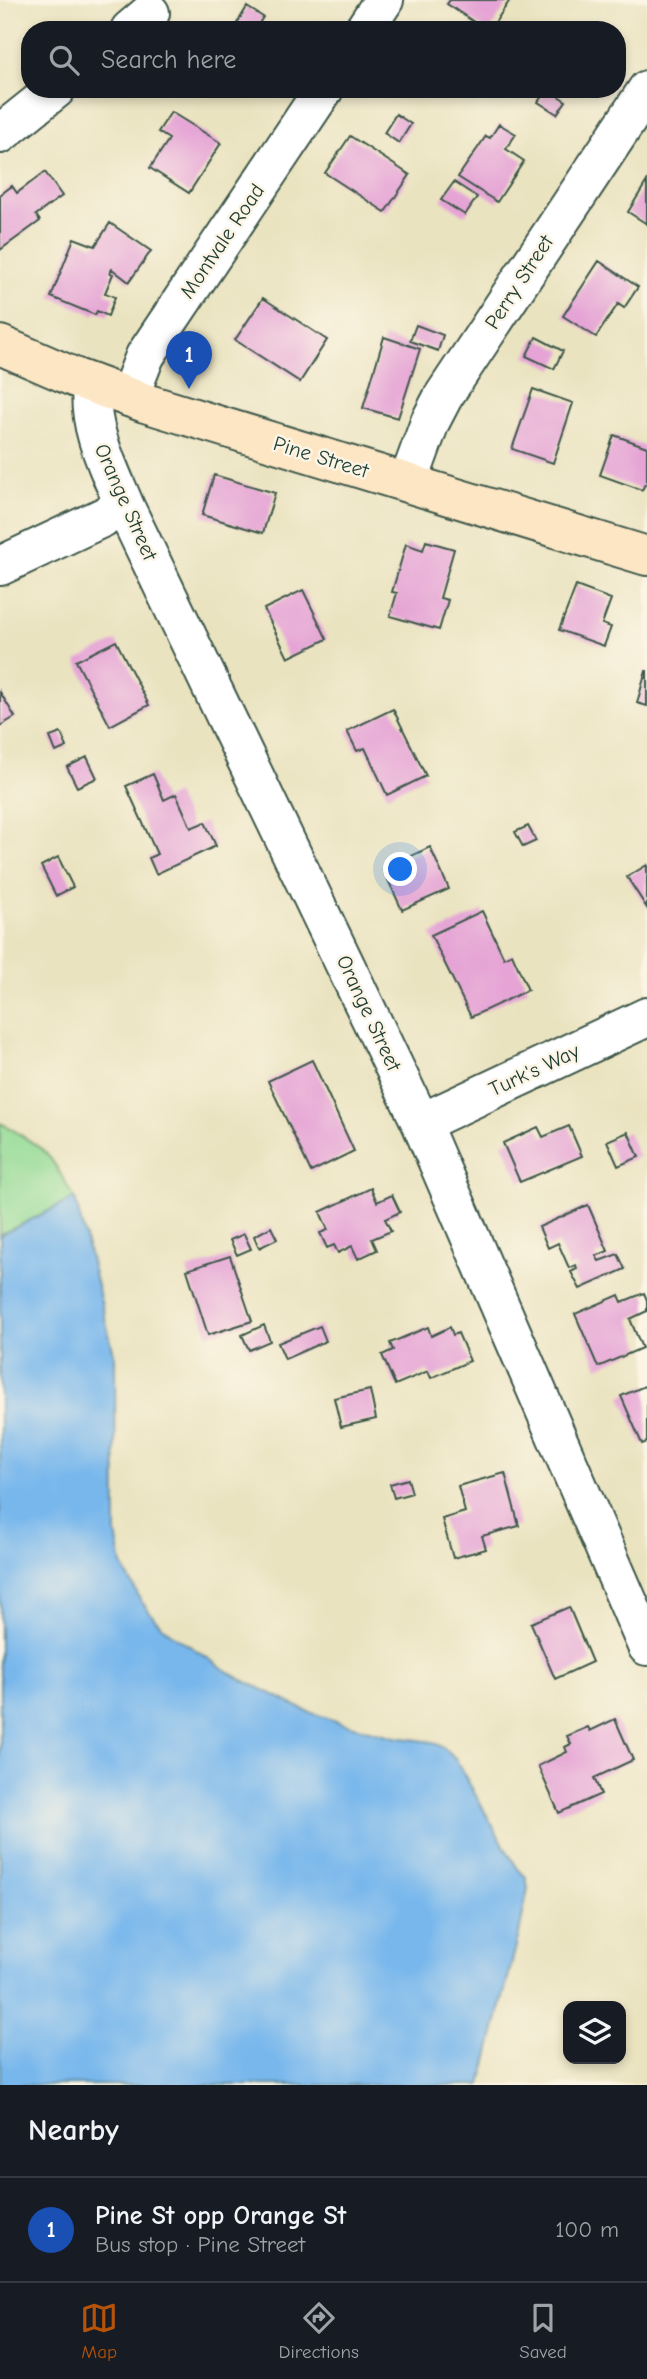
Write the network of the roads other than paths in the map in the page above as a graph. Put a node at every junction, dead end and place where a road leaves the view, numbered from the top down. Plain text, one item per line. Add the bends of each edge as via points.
1 (384, 0) edge
2 (370, 21) edge
3 (647, 90) edge
4 (45, 98) edge
5 (318, 98) edge
6 (0, 134) edge
7 (0, 345) edge
8 (92, 384) junction
9 (128, 397) junction
10 (408, 483) junction
11 (125, 508) junction
12 (647, 556) edge
13 (0, 566) edge
14 (647, 1017) edge
15 (421, 1123) junction
16 (647, 1646) edge

1 - 2 street
3 - 10 street, Perry Street via 443,397
4 - 6 street
5 - 9 street, Montvale Road via 145,356
7 - 8 street, Pine Street
8 - 9 street, Pine Street
8 - 11 street, Orange Street via 90,402 97,438
9 - 10 street, Pine Street
10 - 12 street, Pine Street
11 - 13 street
11 - 15 street, Orange Street
14 - 15 street, Turk's Way
15 - 16 street, Orange Street

